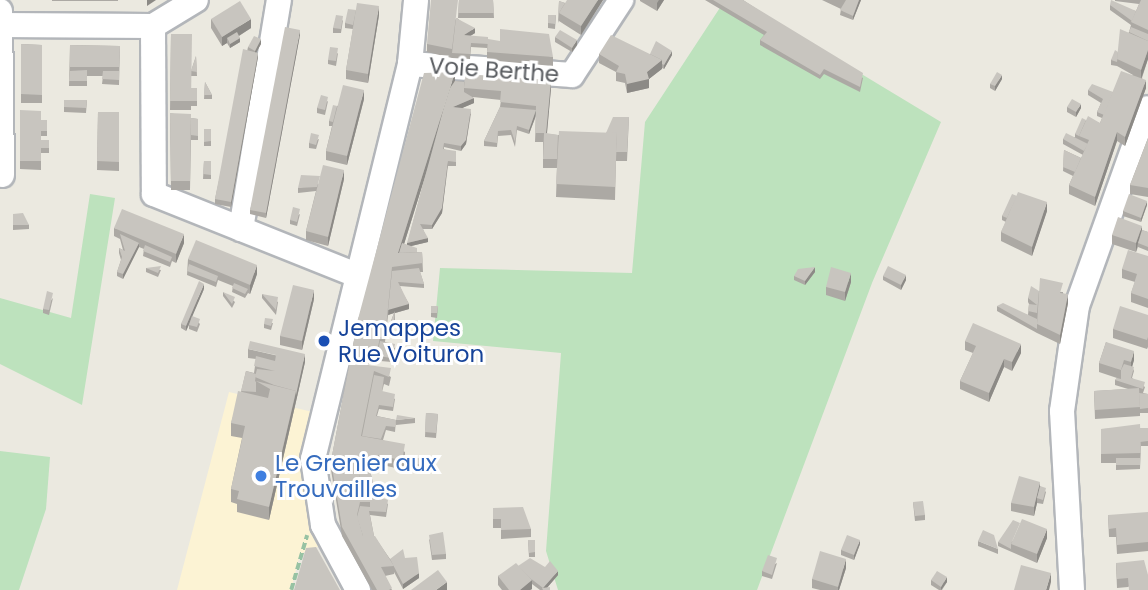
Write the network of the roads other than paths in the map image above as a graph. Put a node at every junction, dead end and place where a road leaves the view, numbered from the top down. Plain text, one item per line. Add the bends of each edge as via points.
1 (196, 0) edge
2 (279, 0) edge
3 (416, 0) edge
4 (621, 0) edge
5 (1, 20) edge
6 (153, 26) junction
7 (410, 64) junction
8 (1148, 108) edge
9 (2, 175) dead end
10 (241, 229) junction
11 (357, 275) junction
12 (358, 590) edge
13 (1072, 590) edge

1 - 6 street
2 - 10 street
3 - 7 street
4 - 7 street, Voie Berthe via 572,75
5 - 6 street
5 - 9 street
6 - 10 street via 150,177 163,202
7 - 11 street
8 - 13 street via 1077,306 1062,411
10 - 11 street
11 - 12 street via 314,446 313,477 323,525

